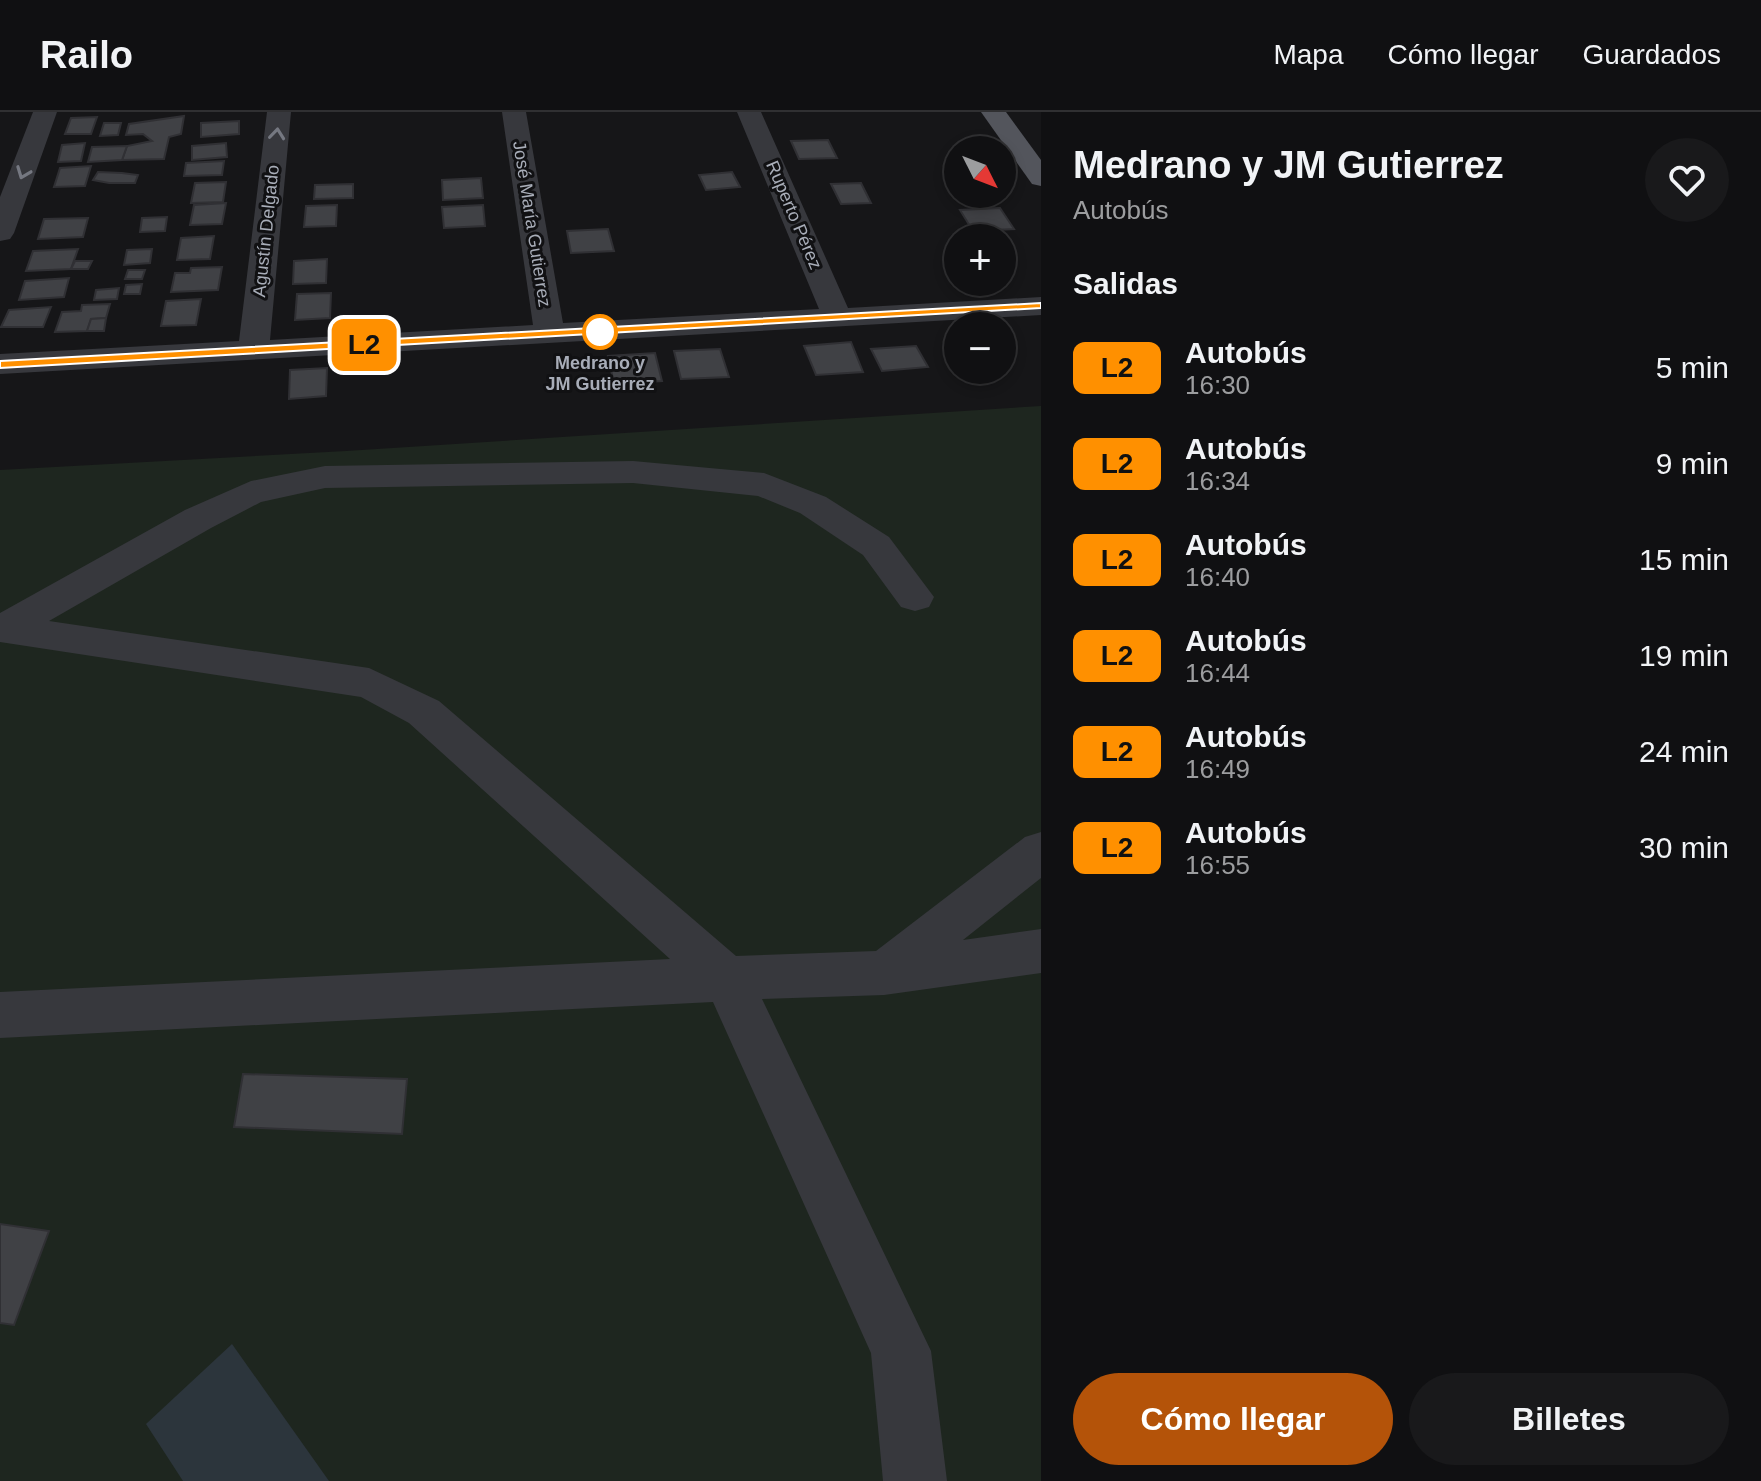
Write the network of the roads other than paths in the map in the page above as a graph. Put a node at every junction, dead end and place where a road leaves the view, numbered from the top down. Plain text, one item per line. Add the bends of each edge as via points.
1 (45, 112) edge
2 (279, 112) edge
3 (514, 112) edge
4 (749, 112) edge
5 (993, 112) edge
6 (1041, 178) edge
7 (0, 233) edge
8 (1041, 306) edge
9 (838, 319) junction
10 (550, 335) junction
11 (253, 351) junction
12 (0, 364) edge
13 (915, 597) dead end
14 (2, 629) edge
15 (1041, 851) edge
16 (1041, 951) edge
17 (884, 973) junction
18 (728, 980) junction
19 (0, 1015) edge
20 (915, 1481) edge

1 -> 7 street
11 -> 2 street, Agustín Delgado
3 - 10 street, José María Gutierrez
4 - 9 street, Ruperto Pérez
5 - 6 main road
8 - 9 street
9 - 10 street
10 - 11 street
11 - 12 street
13 - 14 street via 876,546 813,505 764,485 633,472 325,477 251,493
14 - 18 street via 369,683 424,712
15 - 17 street
16 - 17 street
17 - 18 street
18 - 19 street
18 - 20 street via 901,1351

